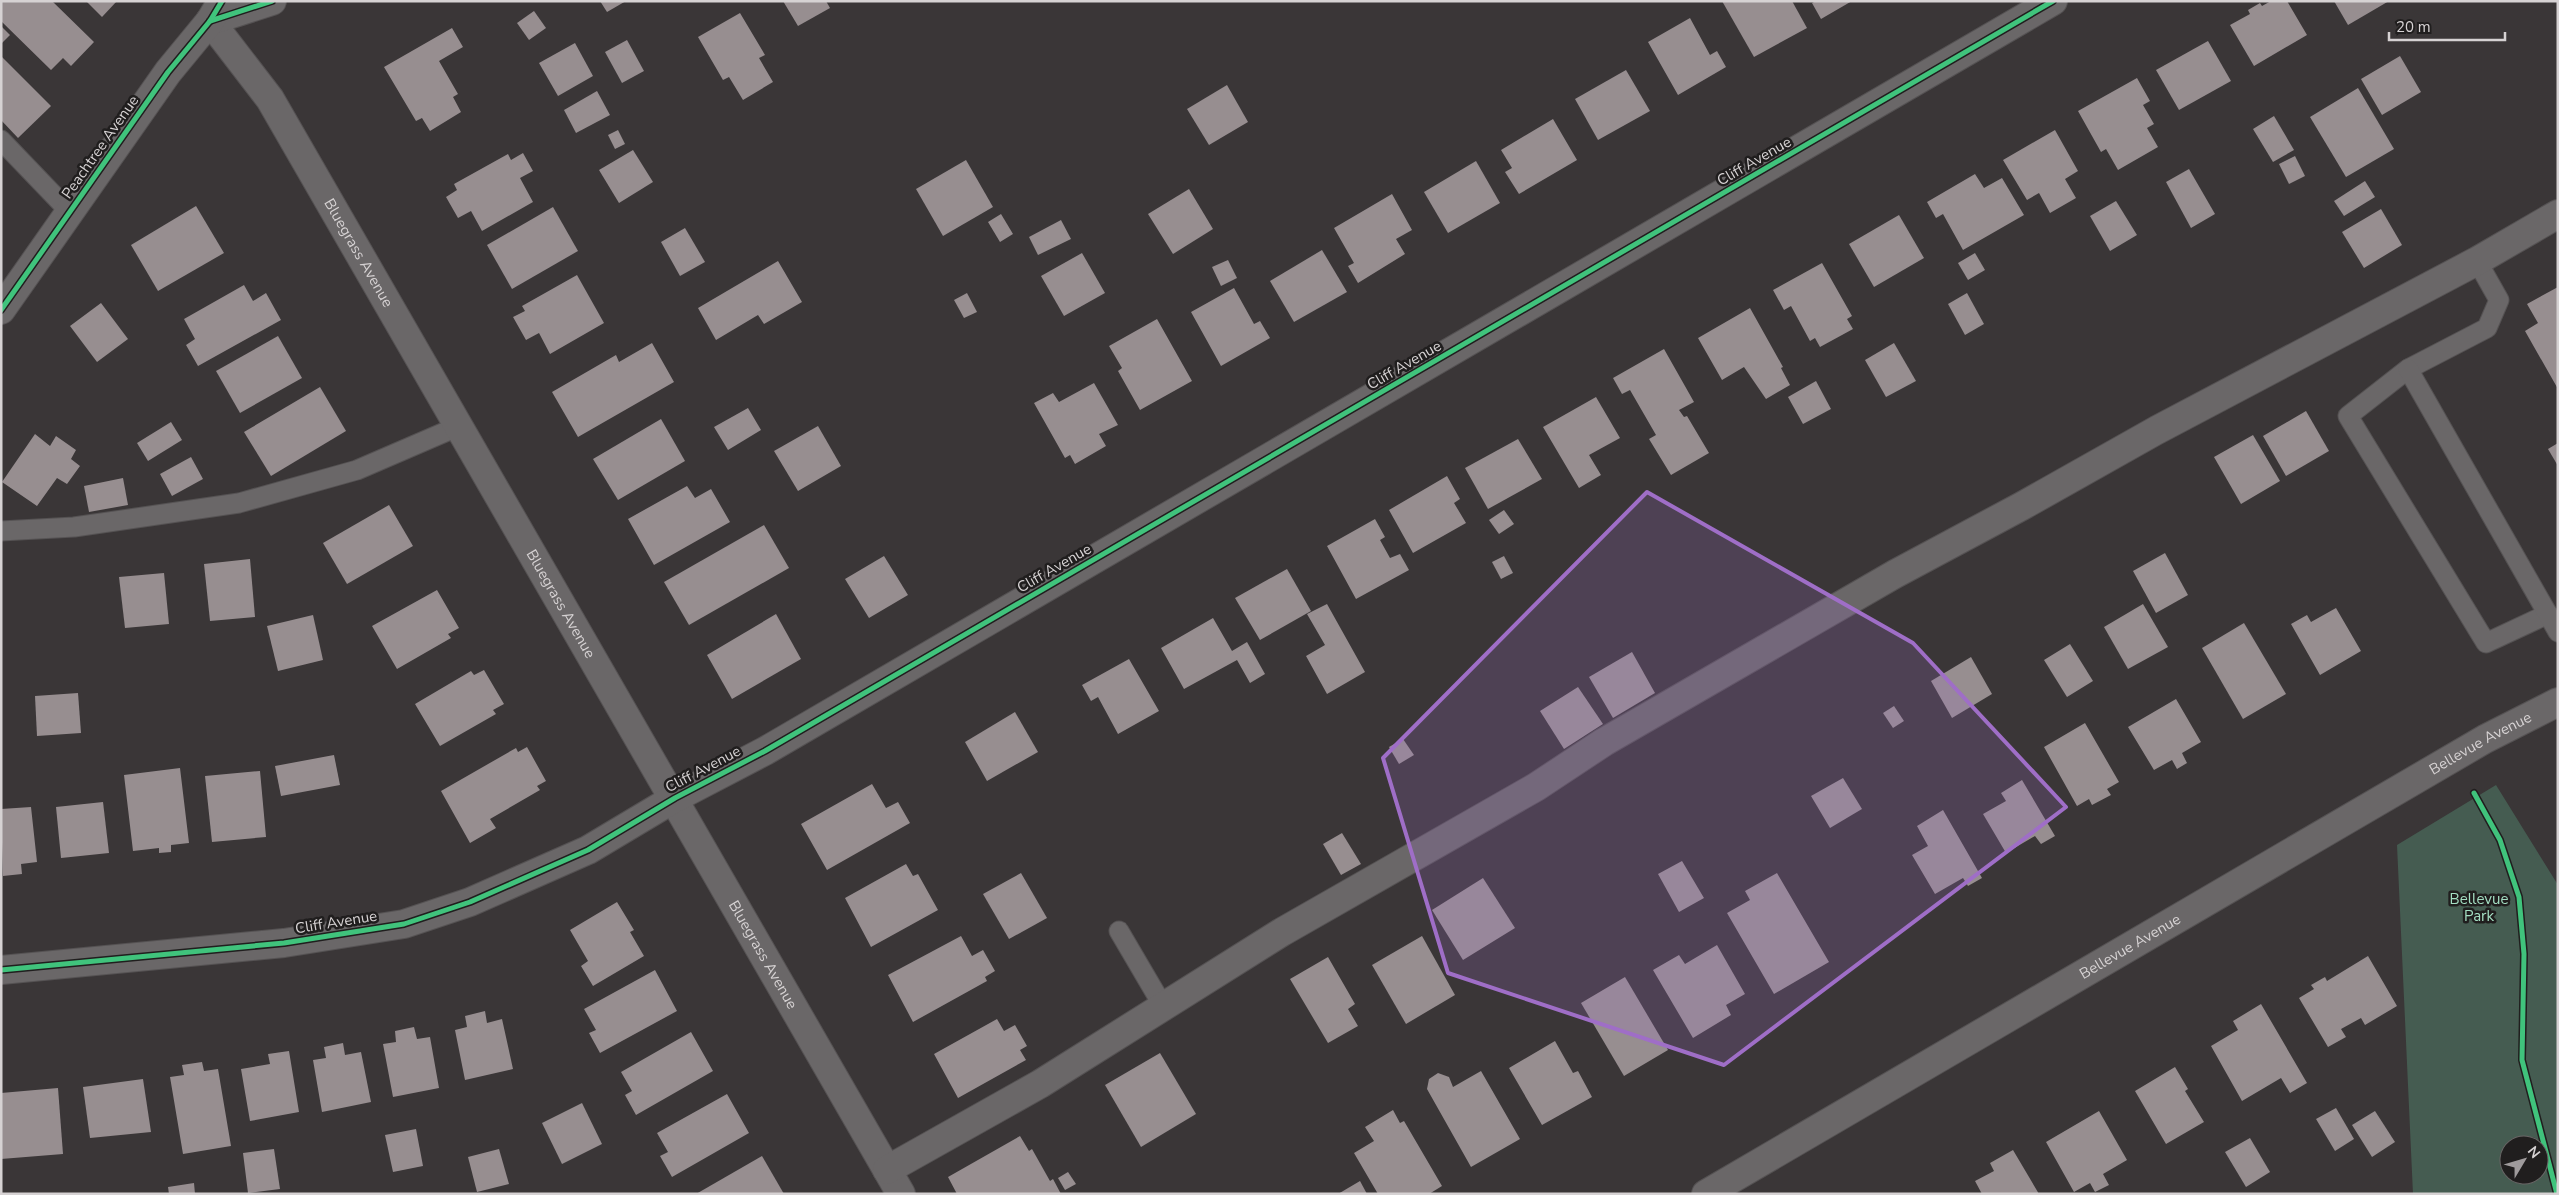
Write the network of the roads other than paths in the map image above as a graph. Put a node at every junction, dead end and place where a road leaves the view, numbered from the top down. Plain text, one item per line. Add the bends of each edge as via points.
1 (272, 1) edge
2 (2053, 1) edge
3 (216, 11) edge
4 (1, 140) edge
5 (70, 212) junction
6 (2558, 214) edge
7 (2476, 261) junction
8 (1, 310) edge
9 (2408, 369) junction
10 (459, 426) junction
11 (1, 531) edge
12 (2548, 614) junction
13 (2558, 632) edge
14 (2558, 702) edge
15 (675, 798) junction
16 (1119, 931) dead end
17 (1, 970) edge
18 (1163, 1006) junction
19 (887, 1170) junction
20 (901, 1194) edge
21 (1706, 1194) edge

1 - 3 street
2 - 15 street, Cliff Avenue via 774,746
3 - 5 street, Peachtree Avenue via 168,72
3 - 10 street, Bluegrass Avenue
4 - 5 lane
5 - 8 street, Peachtree Avenue
6 - 7 street
7 - 9 lane via 2500,300 2487,328
7 - 18 street via 2157,430 1895,574 1604,742 1536,787 1282,932
9 - 12 lane
9 - 12 lane via 2348,416 2486,643
10 - 11 lane via 357,470 239,503 74,527
10 - 15 street, Bluegrass Avenue
12 - 13 lane
14 - 21 street, Bellevue Avenue via 2485,739
15 - 17 street, Cliff Avenue via 588,850 470,902 404,924 284,944
15 - 19 street, Bluegrass Avenue
16 - 18 lane
18 - 19 street via 1040,1084
19 - 20 street, Bluegrass Avenue

